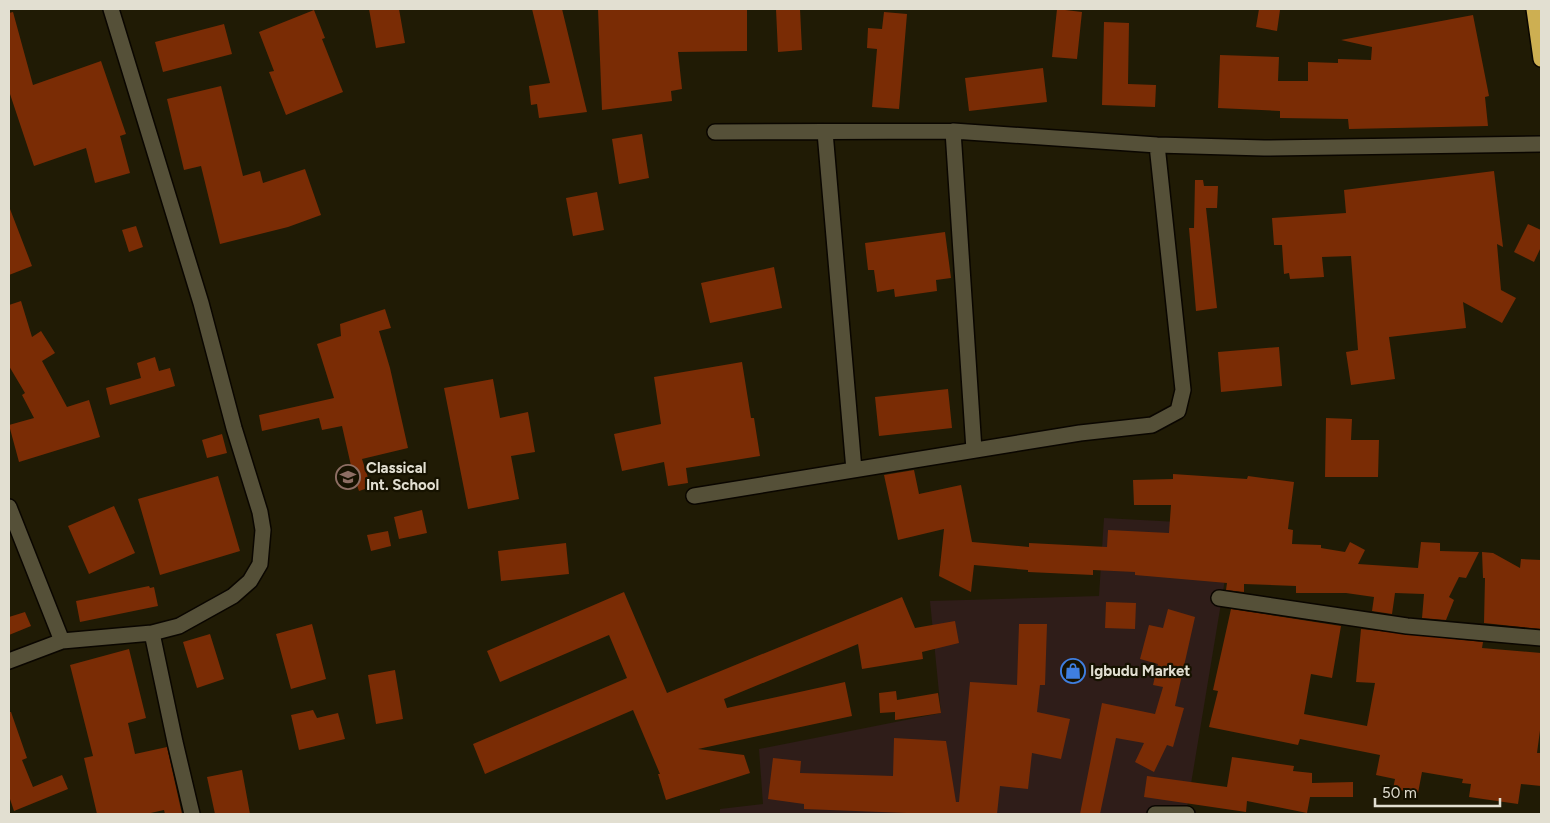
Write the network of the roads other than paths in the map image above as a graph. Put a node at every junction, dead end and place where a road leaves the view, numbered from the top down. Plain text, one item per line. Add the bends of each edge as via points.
1 (111, 9) edge
2 (1534, 9) edge
3 (1541, 59) edge
4 (953, 131) junction
5 (715, 132) dead end
6 (825, 132) junction
7 (1157, 144) junction
8 (1541, 144) edge
9 (974, 450) junction
10 (854, 470) junction
11 (694, 496) dead end
12 (9, 506) edge
13 (1219, 598) dead end
14 (152, 633) junction
15 (1541, 638) edge
16 (62, 641) junction
17 (9, 660) edge
18 (192, 814) edge
19 (1155, 814) edge
20 (1187, 814) edge

1 - 14 street via 202,303 263,530 260,564 250,581 211,610 179,626
2 - 3 highway
4 - 6 street
4 - 7 street
4 - 9 street
5 - 6 street
6 - 10 street
7 - 8 street via 1264,148
7 - 9 street via 1183,390 1178,411 1152,425
9 - 10 street
10 - 11 street
12 - 16 street
13 - 15 street via 1407,626
14 - 16 street
14 - 18 street
16 - 17 street
19 - 20 street

